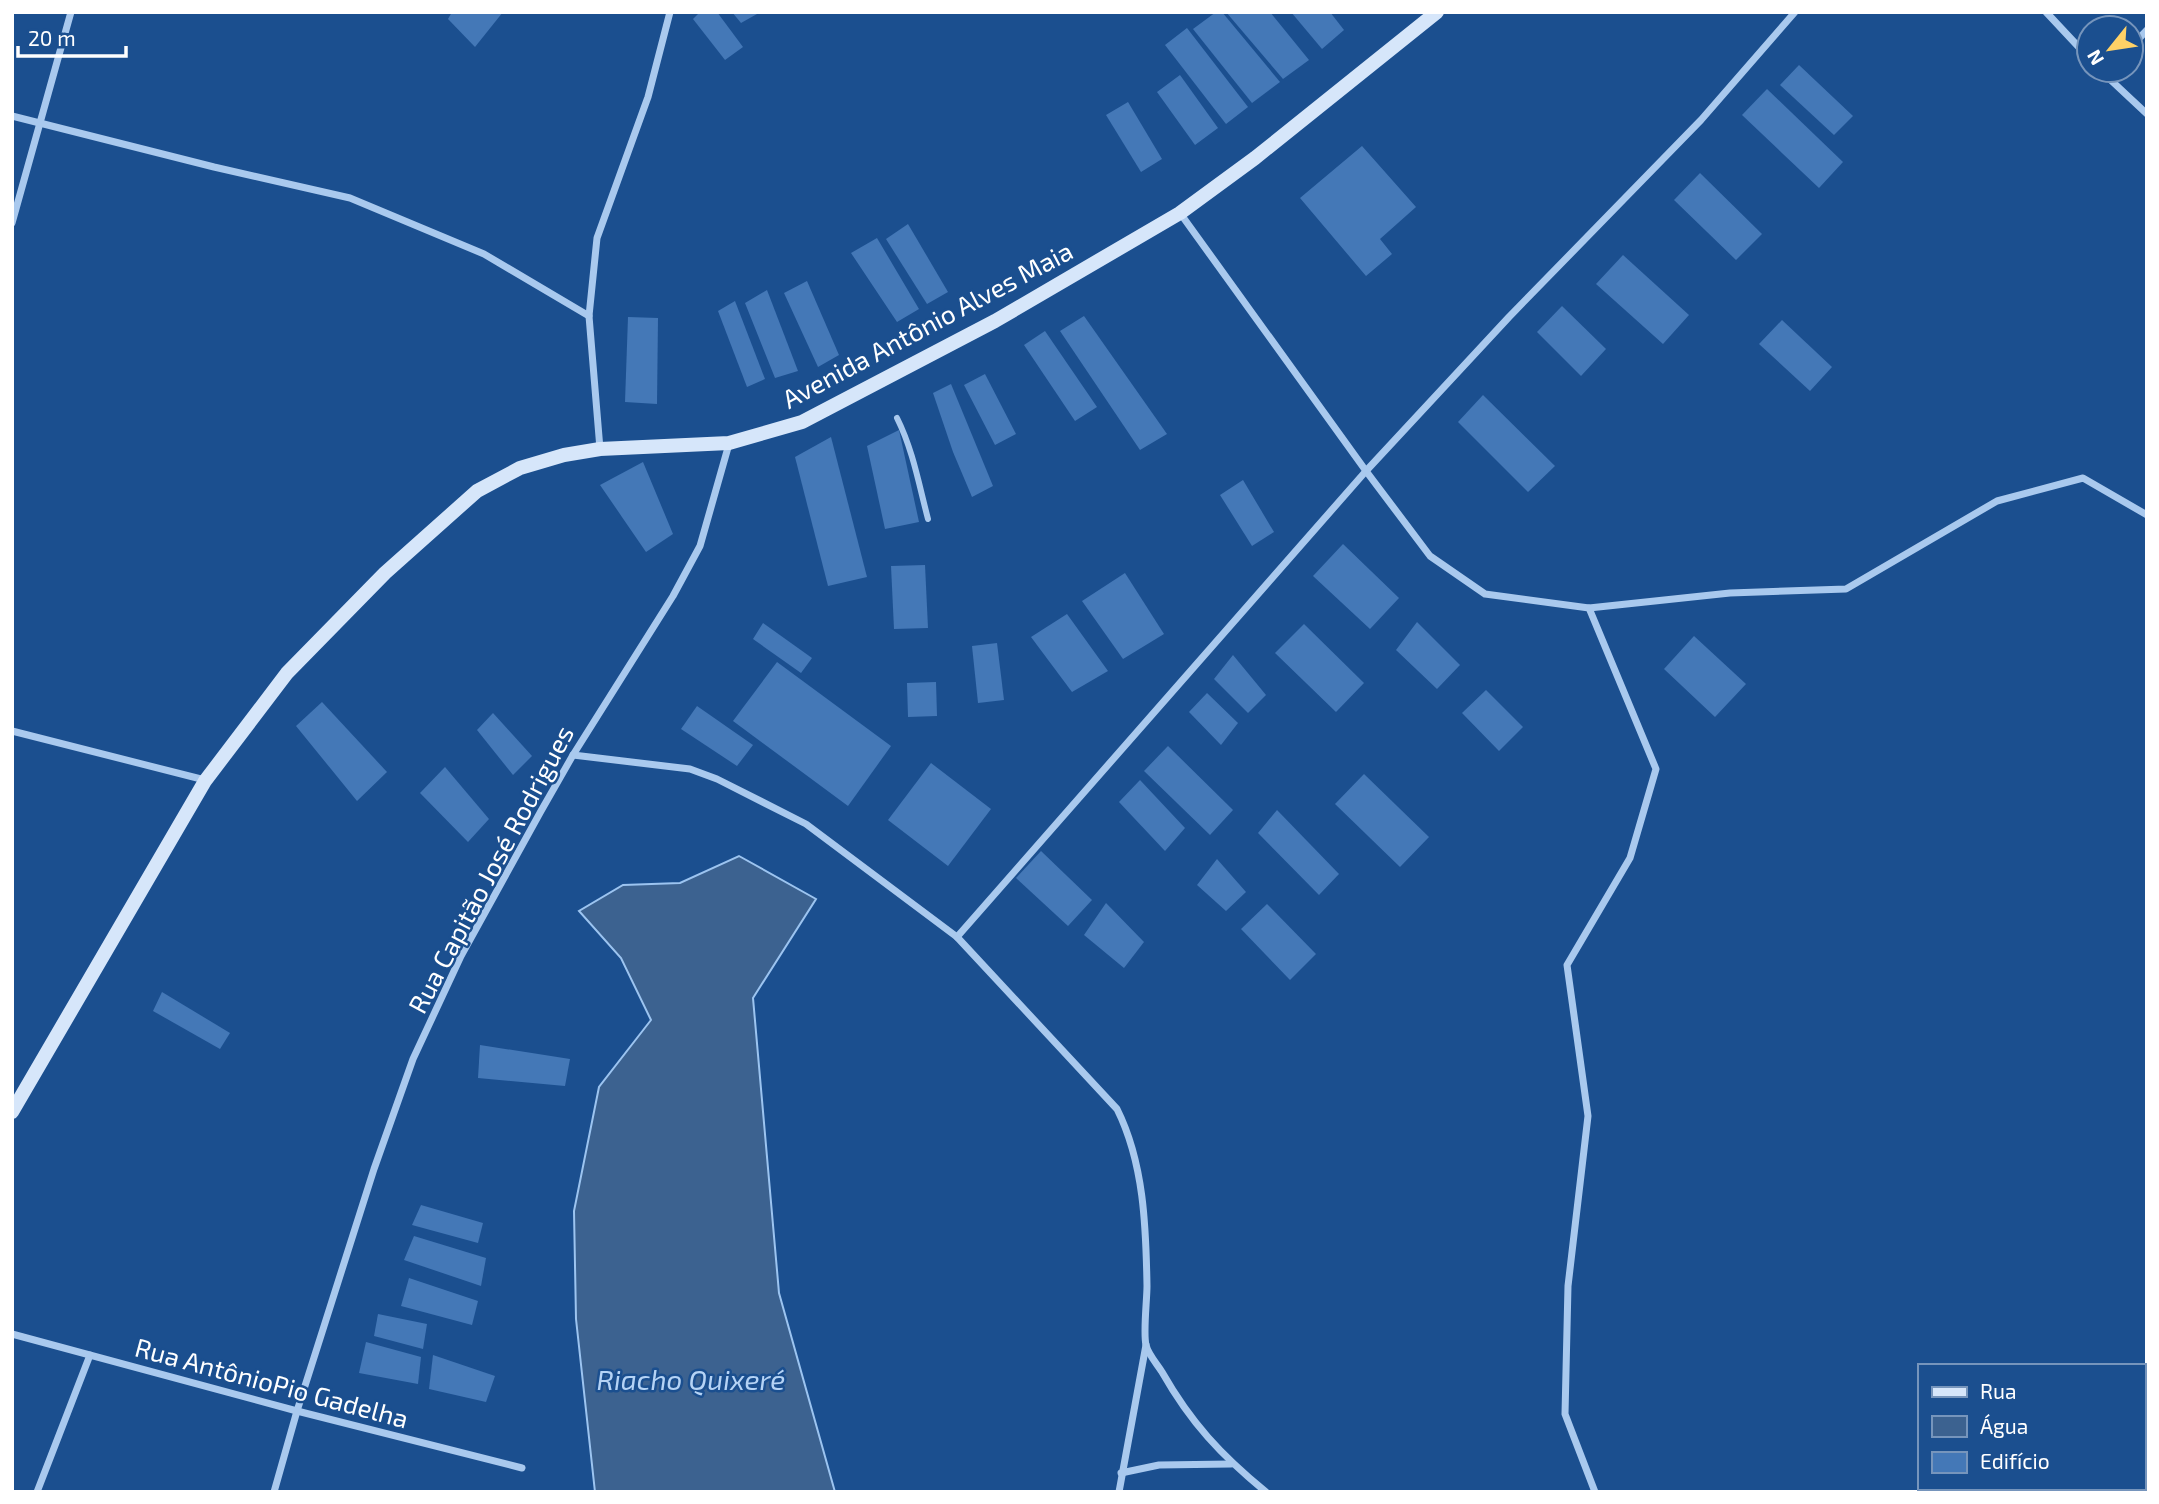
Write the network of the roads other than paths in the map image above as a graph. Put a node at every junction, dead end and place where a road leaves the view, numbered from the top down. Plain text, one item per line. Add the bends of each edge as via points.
1 (71, 12) edge
2 (670, 12) edge
3 (1437, 12) edge
4 (1795, 12) edge
5 (2046, 12) edge
6 (2075, 43) edge
7 (2117, 84) edge
8 (2147, 114) edge
9 (12, 116) edge
10 (40, 123) junction
11 (1180, 213) junction
12 (12, 223) edge
13 (589, 316) junction
14 (897, 418) dead end
15 (729, 443) junction
16 (600, 449) junction
17 (1366, 471) junction
18 (2147, 515) edge
19 (928, 519) dead end
20 (1589, 608) junction
21 (12, 732) edge
22 (573, 755) junction
23 (205, 781) junction
24 (957, 937) junction
25 (12, 1112) edge
26 (12, 1334) edge
27 (1146, 1345) junction
28 (90, 1355) junction
29 (297, 1411) junction
30 (1231, 1464) junction
31 (522, 1468) dead end
32 (1121, 1473) junction
33 (37, 1492) edge
34 (274, 1492) edge
35 (1119, 1492) edge
36 (1266, 1492) edge
37 (1595, 1492) edge

1 - 10 street
2 - 13 street via 649,97 597,238
3 - 11 main road, Avenida Antônio Alves Maia
4 - 17 street via 1702,120
5 - 6 street
7 - 8 street
9 - 10 street
10 - 12 street
10 - 13 street via 350,198 484,254
11 - 15 main road, Avenida Antônio Alves Maia via 995,321 824,411
11 - 17 street
13 - 16 street
14 - 19 street
15 - 16 main road, Avenida Antônio Alves Maia
15 - 22 street, Rua Capitão José Rodrigues via 700,546
16 - 23 main road, Avenida Antônio Alves Maia via 520,468 477,491 385,573 287,673
17 - 20 street via 1430,556 1485,594
17 - 24 street
18 - 20 street via 2083,478 1997,501 1846,589 1730,593
20 - 37 street via 1656,769 1630,858 1567,965 1588,1116 1568,1286 1565,1414
21 - 23 street
22 - 24 street via 690,769 717,779 806,824
22 - 29 street, Rua Capitão José Rodrigues via 461,956 413,1059
23 - 25 main road, Avenida Antônio Alves Maia
24 - 27 street via 1102,1091 1128,1130 1144,1215
26 - 28 street, Rua AntônioPio Gadelha
27 - 30 street via 1178,1400
27 - 32 street
28 - 29 street, Rua AntônioPio Gadelha
28 - 33 street
29 - 31 street, Rua AntônioPio Gadelha
29 - 34 street, Rua Capitão José Rodrigues
30 - 32 street via 1159,1465
30 - 36 street
32 - 35 street

